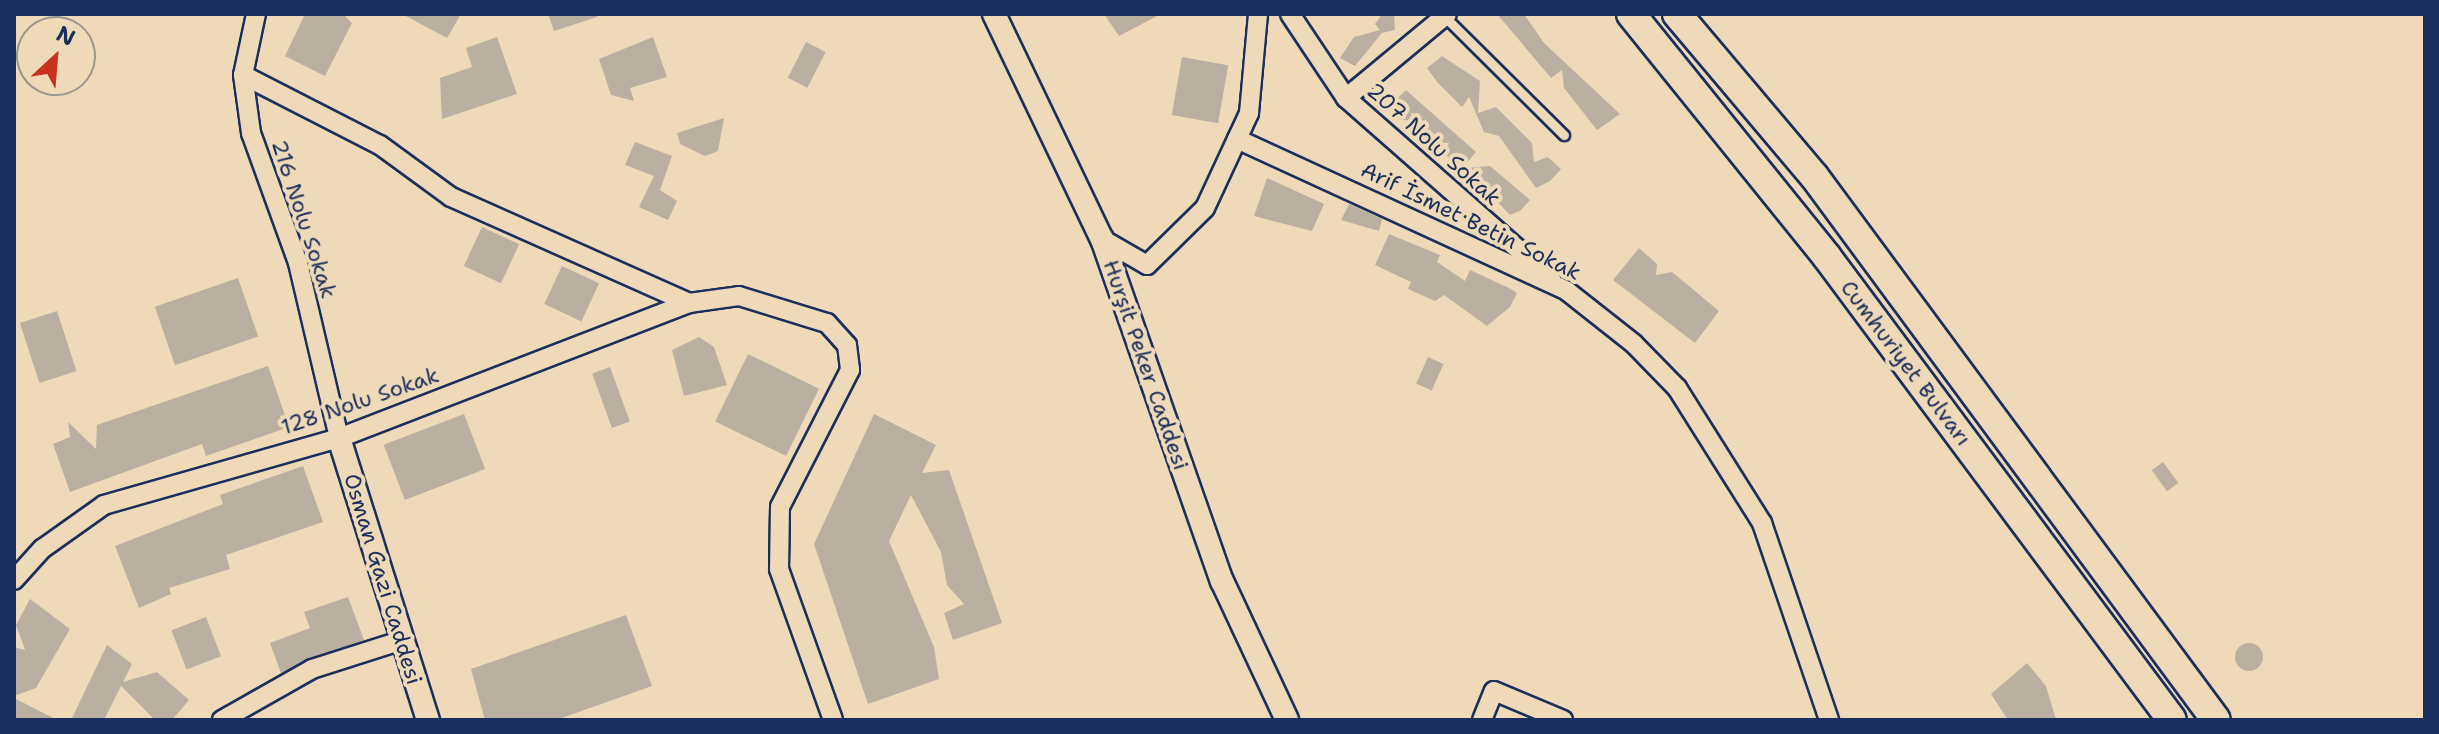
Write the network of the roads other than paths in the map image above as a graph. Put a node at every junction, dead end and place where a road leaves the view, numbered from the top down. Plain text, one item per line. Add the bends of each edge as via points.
1 (256, 14) edge
2 (994, 14) edge
3 (1258, 14) edge
4 (1290, 14) edge
5 (1631, 14) edge
6 (1677, 14) edge
7 (1446, 15) edge
8 (243, 75) junction
9 (1346, 98) junction
10 (1564, 135) dead end
11 (1237, 139) junction
12 (1102, 239) junction
13 (1567, 291) junction
14 (689, 303) junction
15 (339, 438) junction
16 (14, 580) edge
17 (400, 641) junction
18 (222, 720) edge
19 (428, 720) edge
20 (833, 720) edge
21 (1287, 720) edge
22 (1482, 720) edge
23 (1563, 720) edge
24 (1829, 720) edge
25 (2172, 720) edge
26 (2216, 720) edge

1 - 8 street, 216 Nolu Sokak
2 - 12 street, Hurşit Peker Caddesi
3 - 11 street via 1249,113
4 - 9 street, 207 Nolu Sokak
5 - 25 main road, Cumhuriyet Bulvarı via 1827,257
6 - 26 main road, Cumhuriyet Bulvarı via 1814,176
7 - 9 street
7 - 10 lane
8 - 14 street via 380,145 451,197
8 - 15 street, 216 Nolu Sokak via 251,133 298,263
9 - 13 street, 207 Nolu Sokak
11 - 12 street via 1205,208 1147,265
11 - 13 street, Arif İsmet Betin Sokak
12 - 21 street, Hurşit Peker Caddesi via 1222,581
13 - 24 street, Arif İsmet Betin Sokak via 1677,388 1717,446 1762,523
14 - 15 street, 128 Nolu Sokak
14 - 20 street, 128 Nolu Sokak via 739,296 827,323 847,345 850,370 780,507 779,569
15 - 16 street, 128 Nolu Sokak via 104,505 42,549
15 - 17 street, Osman Gazi Caddesi
17 - 18 street via 312,669
17 - 19 street, Osman Gazi Caddesi
22 - 23 street via 1494,691

